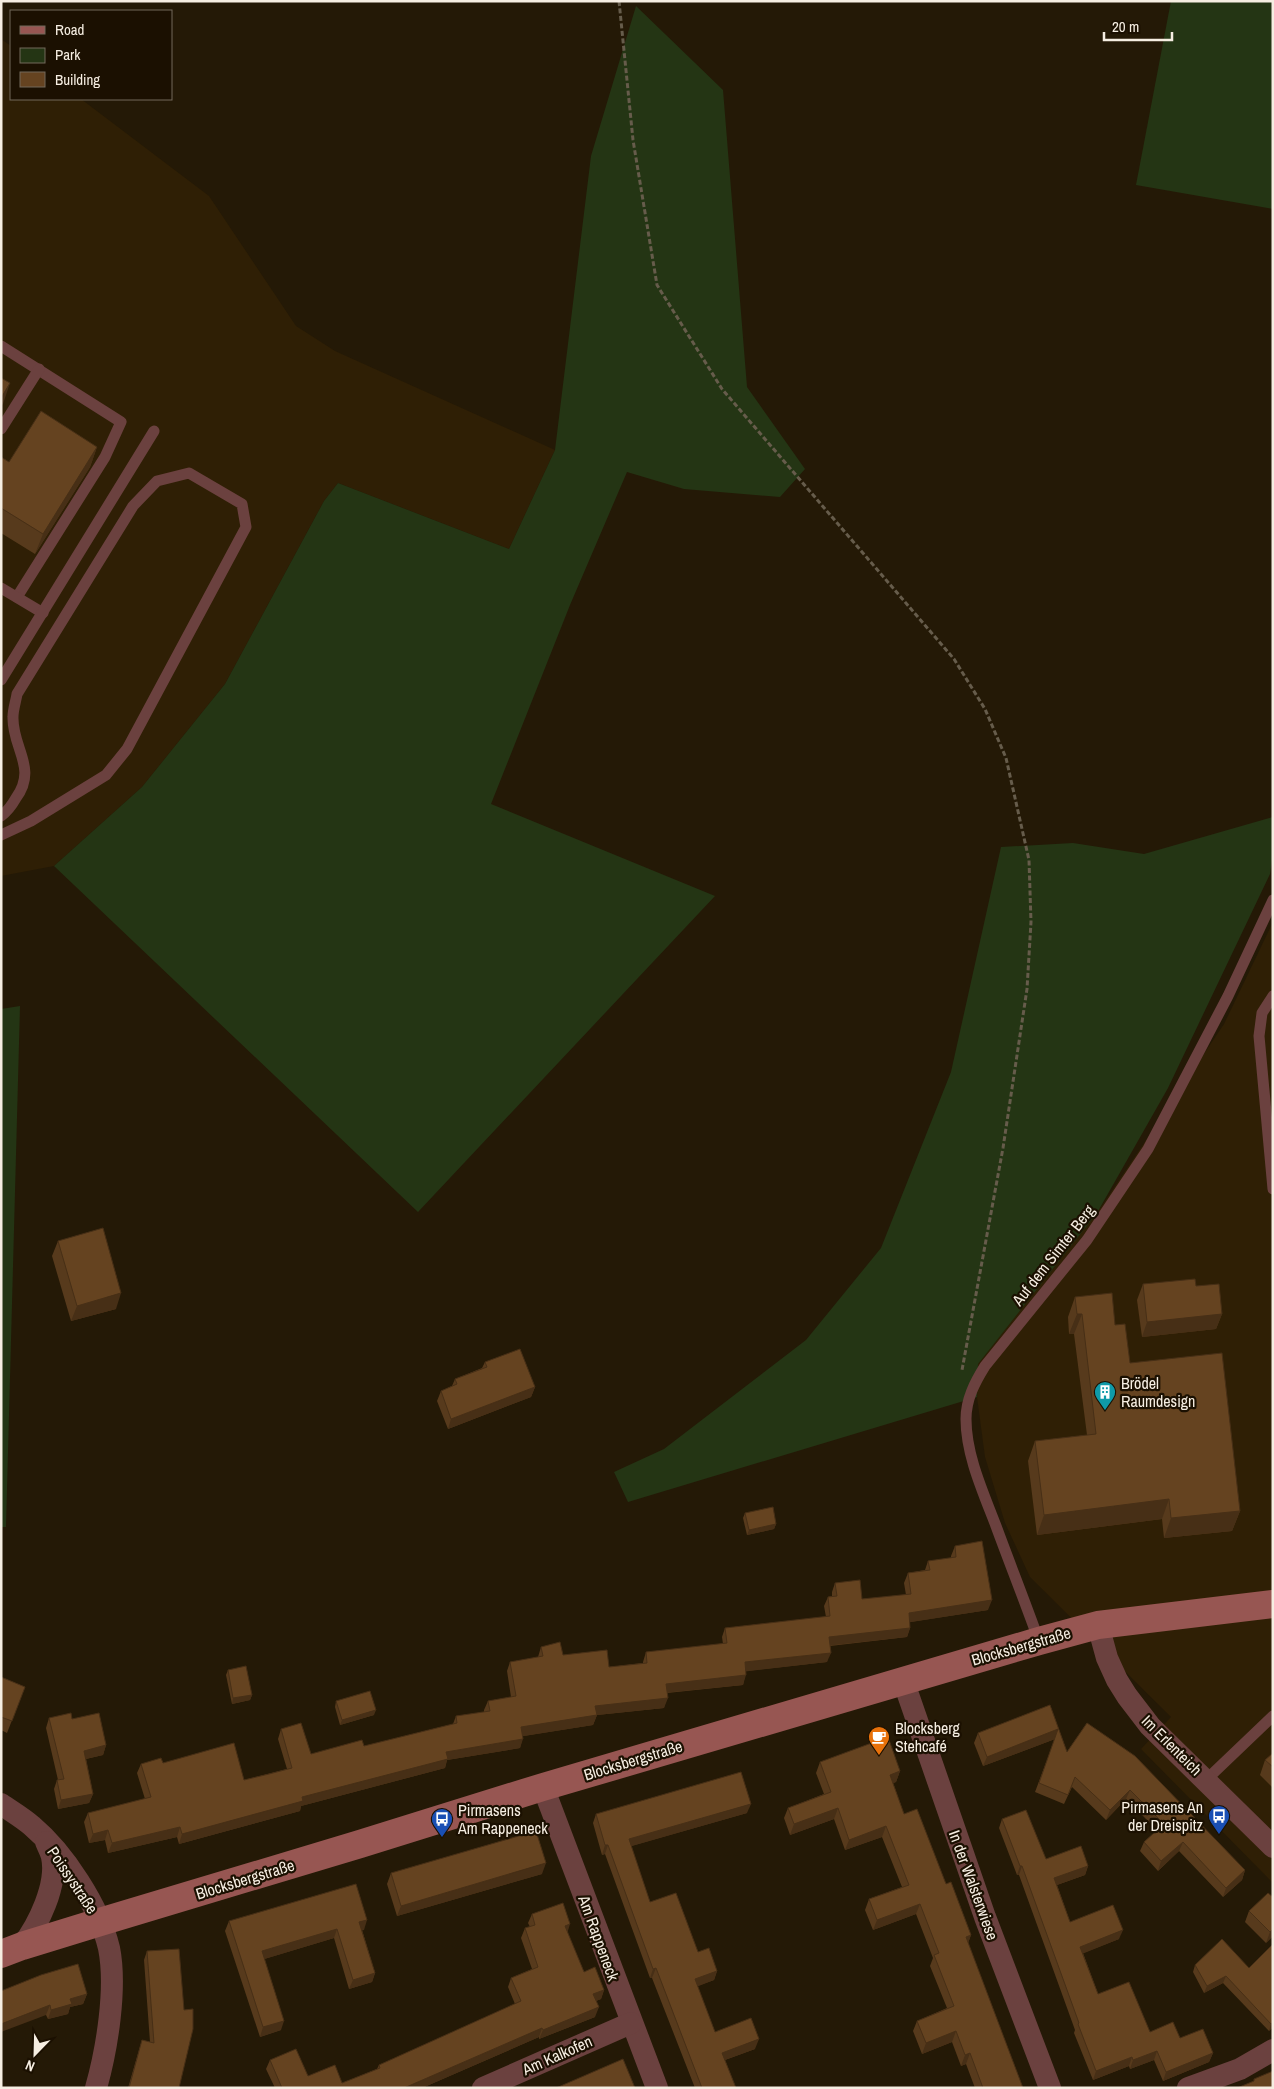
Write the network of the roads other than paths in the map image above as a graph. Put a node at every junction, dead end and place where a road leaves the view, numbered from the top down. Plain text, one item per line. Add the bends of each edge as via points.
1 (1, 346) edge
2 (39, 369) junction
3 (1, 429) edge
4 (154, 431) dead end
5 (1, 588) edge
6 (17, 597) junction
7 (43, 612) junction
8 (1, 680) edge
9 (1, 816) edge
10 (1, 835) edge
11 (1272, 904) edge
12 (1273, 996) edge
13 (1273, 1189) edge
14 (1273, 1604) edge
15 (1098, 1625) junction
16 (1039, 1641) junction
17 (903, 1680) junction
18 (1273, 1716) edge
19 (1206, 1780) junction
20 (543, 1787) junction
21 (1, 1804) edge
22 (45, 1839) junction
23 (1273, 1847) edge
24 (100, 1922) junction
25 (11, 1950) edge
26 (631, 2022) junction
27 (1273, 2050) edge
28 (96, 2088) edge
29 (483, 2088) edge
30 (657, 2088) edge
31 (1050, 2088) edge
32 (1188, 2088) edge

1 - 2 lane
2 - 3 lane
2 - 6 lane via 121,422 105,457
4 - 7 lane
5 - 6 lane
6 - 7 lane
7 - 8 lane
9 - 10 lane via 21,792 26,776 13,717 17,694 133,506 157,481 190,473 242,504 246,527 127,749 106,775 31,821
11 - 16 lane, Auf dem Simter Berg via 1207,1038 1148,1149 1087,1240 986,1366 969,1398 966,1417 973,1459
12 - 13 lane via 1262,1013 1259,1036
14 - 15 main road, Blocksbergstraße
15 - 16 main road, Blocksbergstraße
15 - 19 street, Im Erlenteich via 1107,1658 1127,1696 1150,1726
16 - 17 main road, Blocksbergstraße
17 - 20 main road, Blocksbergstraße
17 - 31 street, In der Walsterwiese via 985,1917
18 - 19 lane
19 - 23 street, Im Erlenteich
20 - 24 main road, Blocksbergstraße
20 - 26 street, Am Rappeneck
21 - 22 street, Poissystraße
22 - 24 street, Poissystraße via 82,1888
22 - 25 street, Poissystraße via 52,1858 51,1881 44,1907 34,1931
24 - 25 main road, Blocksbergstraße
24 - 28 street, Poissystraße via 109,1948 111,1980 108,2032
26 - 29 street, Am Kalkofen
26 - 30 street, Am Rappeneck
27 - 32 street via 1240,2069

